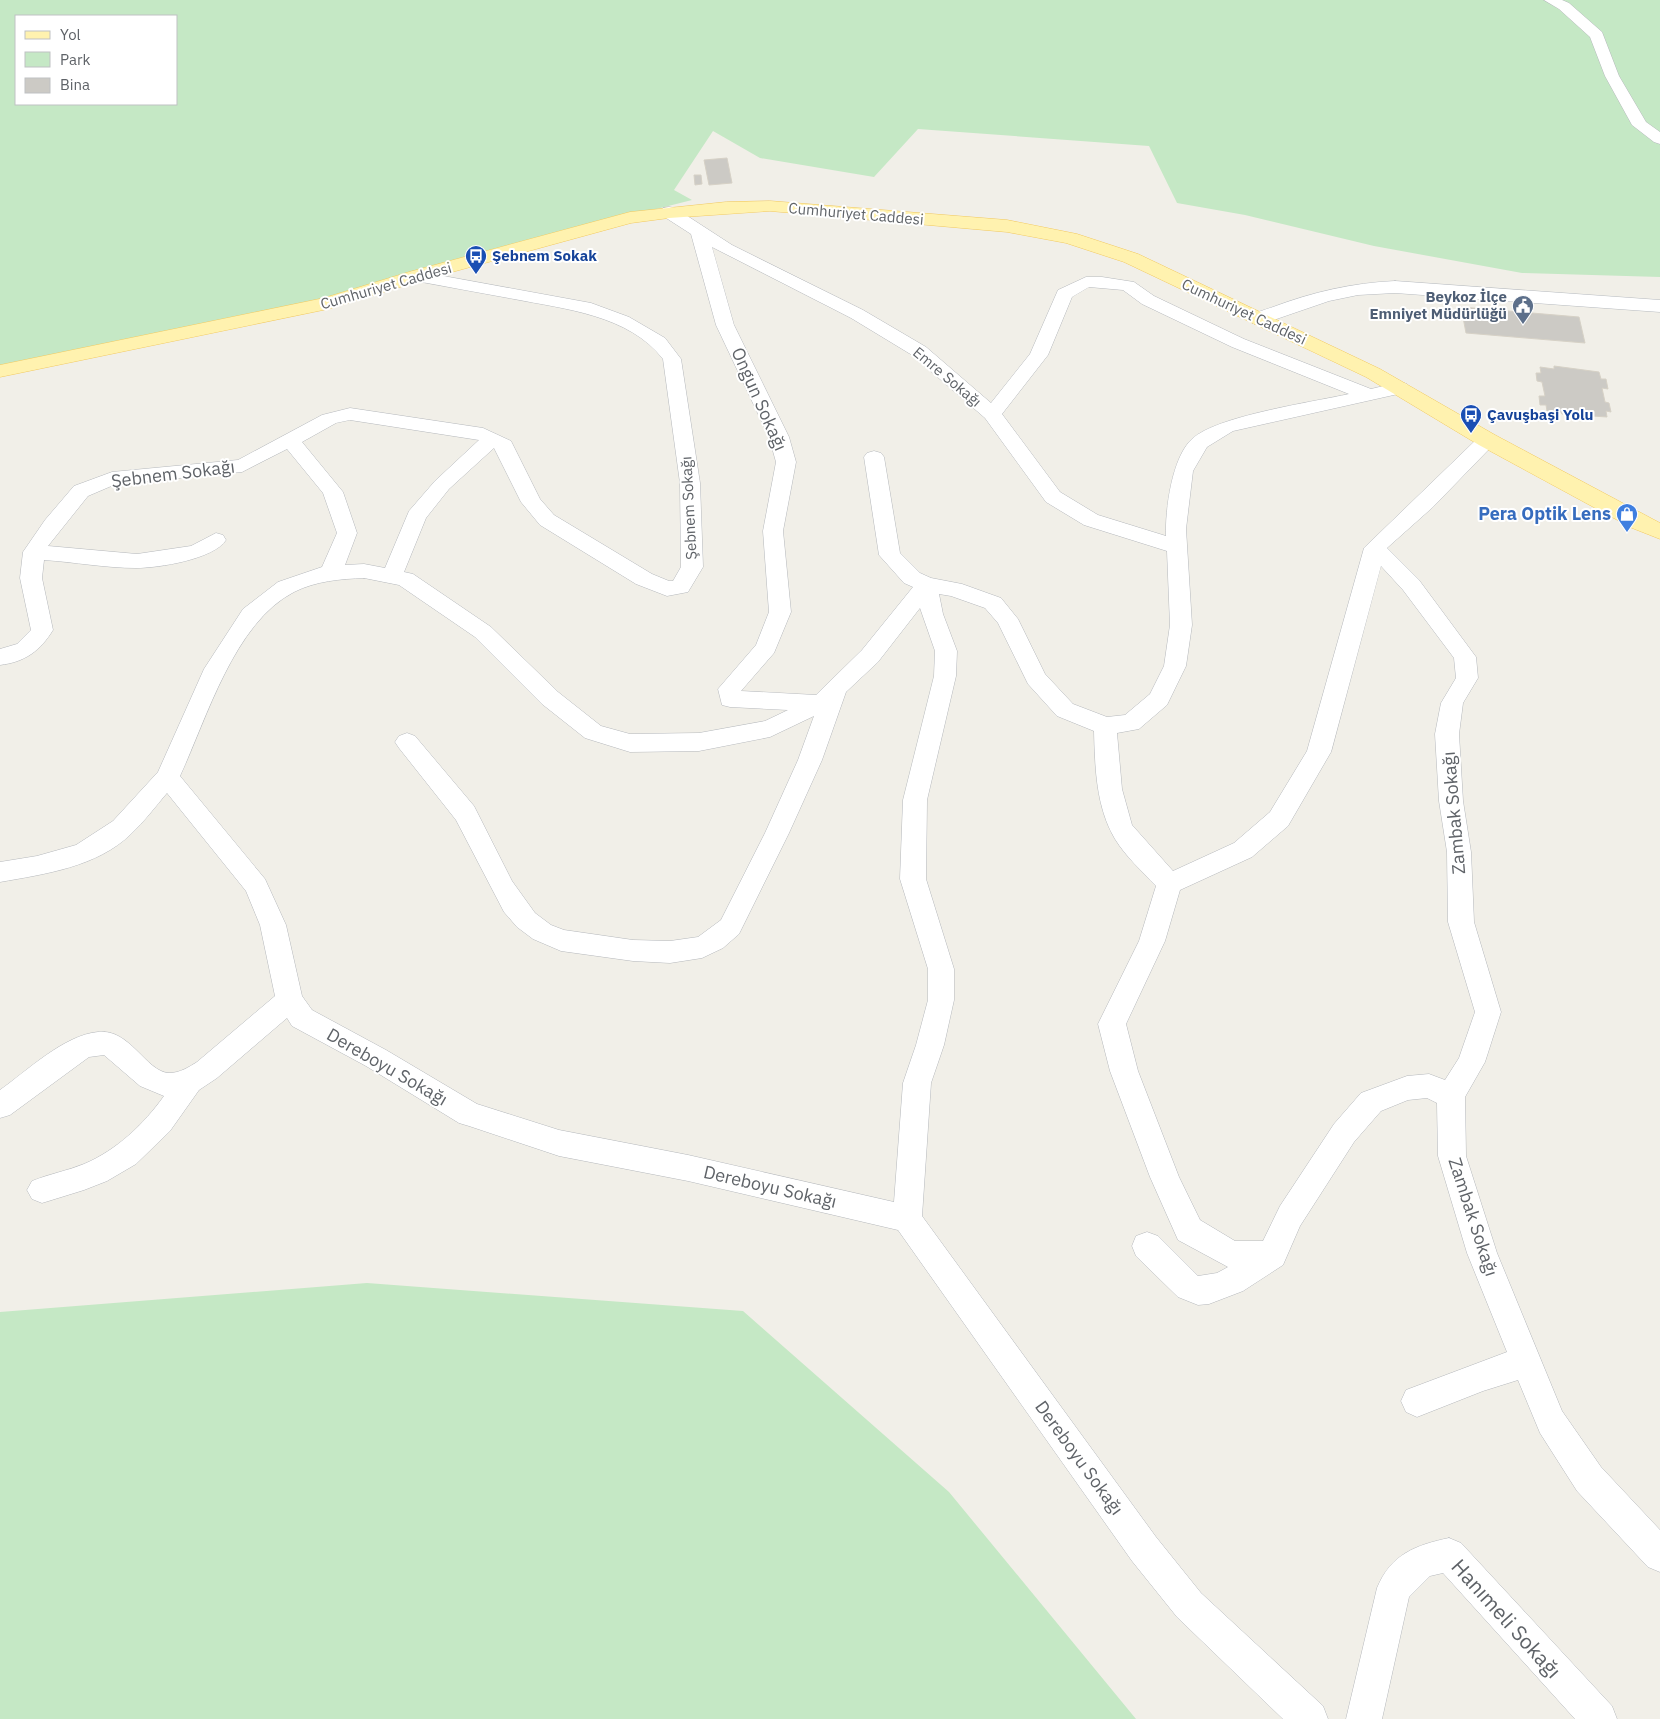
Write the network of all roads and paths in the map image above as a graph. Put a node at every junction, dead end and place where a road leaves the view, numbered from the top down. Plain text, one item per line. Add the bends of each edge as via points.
1 (1551, 0) edge
2 (1660, 139) edge
3 (669, 212) junction
4 (699, 233) junction
5 (416, 276) junction
6 (1660, 306) edge
7 (1259, 319) junction
8 (0, 371) edge
9 (1400, 388) junction
10 (1369, 395) junction
11 (992, 414) junction
12 (492, 439) junction
13 (1487, 440) junction
14 (291, 441) junction
15 (874, 457) dead end
16 (1660, 532) edge
17 (216, 540) dead end
18 (1177, 547) junction
19 (1376, 548) junction
20 (34, 552) junction
21 (331, 572) junction
22 (392, 576) junction
23 (927, 585) junction
24 (0, 657) edge
25 (829, 696) junction
26 (1105, 726) junction
27 (407, 742) dead end
28 (167, 777) junction
29 (0, 872) edge
30 (1169, 884) junction
31 (289, 1000) junction
32 (189, 1081) junction
33 (1452, 1096) junction
34 (0, 1106) edge
35 (42, 1190) dead end
36 (907, 1219) junction
37 (1147, 1246) dead end
38 (1272, 1255) junction
39 (1526, 1362) junction
40 (1417, 1401) dead end
41 (1660, 1555) edge
42 (1310, 1719) edge
43 (1364, 1719) edge
44 (1599, 1719) edge

1 - 2 street via 1564,6 1597,35 1612,76 1640,125
3 - 4 street, Emre Sokağı
3 - 5 main road, Cumhuriyet Caddesi via 630,218
3 - 7 main road, Cumhuriyet Caddesi via 770,206 1016,228 1070,238 1130,258
4 - 11 street, Emre Sokağı via 857,314 919,351
4 - 25 street, Ongun Sokağı via 725,325 779,437 786,462 773,531 780,612 766,648 730,689 730,698
5 - 8 main road, Cumhuriyet Caddesi via 328,304
5 - 12 street, Şebnem Sokağı via 585,307 623,321 659,342 672,359 690,483 692,566 680,587 667,589 644,579 547,520 531,502 504,445
6 - 7 street via 1395,286 1316,296
7 - 9 main road, Cumhuriyet Caddesi
9 - 10 street
9 - 13 main road, Cumhuriyet Caddesi
10 - 11 street via 1238,344 1148,300 1128,286 1086,282 1064,294 1039,355
10 - 18 street via 1227,427 1198,443 1183,471
11 - 18 street, Emre Sokağı via 1053,497 1091,520
12 - 14 street, Şebnem Sokağı via 483,434 430,424 350,414 329,420
12 - 22 street via 442,485 416,516
13 - 16 main road, Cumhuriyet Caddesi
13 - 19 street
14 - 20 street, Şebnem Sokağı via 242,466 112,478 80,491
14 - 21 street via 332,492 347,533
15 - 23 street via 890,554 912,578
17 - 20 street via 196,552 137,561
18 - 26 street via 1181,625 1175,666 1159,699 1131,723
19 - 30 street via 1319,752 1280,819 1243,850
19 - 33 street, Zambak Sokağı via 1411,585 1465,657 1467,678 1452,703 1447,734 1450,791 1459,852 1461,922 1488,1012 1471,1062
20 - 24 street, Şebnem Sokağı via 31,578 42,630 32,646
21 - 22 street via 364,571
21 - 28 street via 286,586 251,614 215,669
22 - 25 street via 406,579 483,632 550,698 593,732 630,743 699,742 770,729
23 - 25 street via 870,656
23 - 26 street via 954,589 993,603 1006,620 1036,678 1065,710
23 - 36 street via 932,614 946,651 945,676 915,800 913,879 941,969 941,1000 917,1082
25 - 27 street via 806,769 730,927 704,946 684,952 561,940 533,928 502,889 491,860 465,814
26 - 30 street via 1110,791 1120,826
28 - 29 street via 122,828 84,853
28 - 31 street, Dereboyu Sokağı via 256,886 273,925
30 - 38 street via 1152,941 1112,1024 1124,1071 1188,1230 1232,1255
31 - 32 street via 207,1070
31 - 36 street, Dereboyu Sokağı via 302,1018 469,1114 559,1143 688,1168
32 - 34 street via 168,1085 150,1078 110,1044 99,1043 82,1047
32 - 35 street via 167,1116 131,1151 96,1173
33 - 38 street via 1430,1086 1407,1088 1371,1102 1339,1142 1290,1216
33 - 39 street, Zambak Sokağı via 1452,1156 1482,1253
36 - 42 street, Dereboyu Sokağı via 1144,1549 1189,1605
37 - 38 street via 1190,1288 1212,1289 1240,1278
39 - 40 street
39 - 41 street, Zambak Sokağı via 1551,1422 1589,1479
43 - 44 street, Hanımeli Sokağı via 1394,1588 1421,1561 1449,1555

